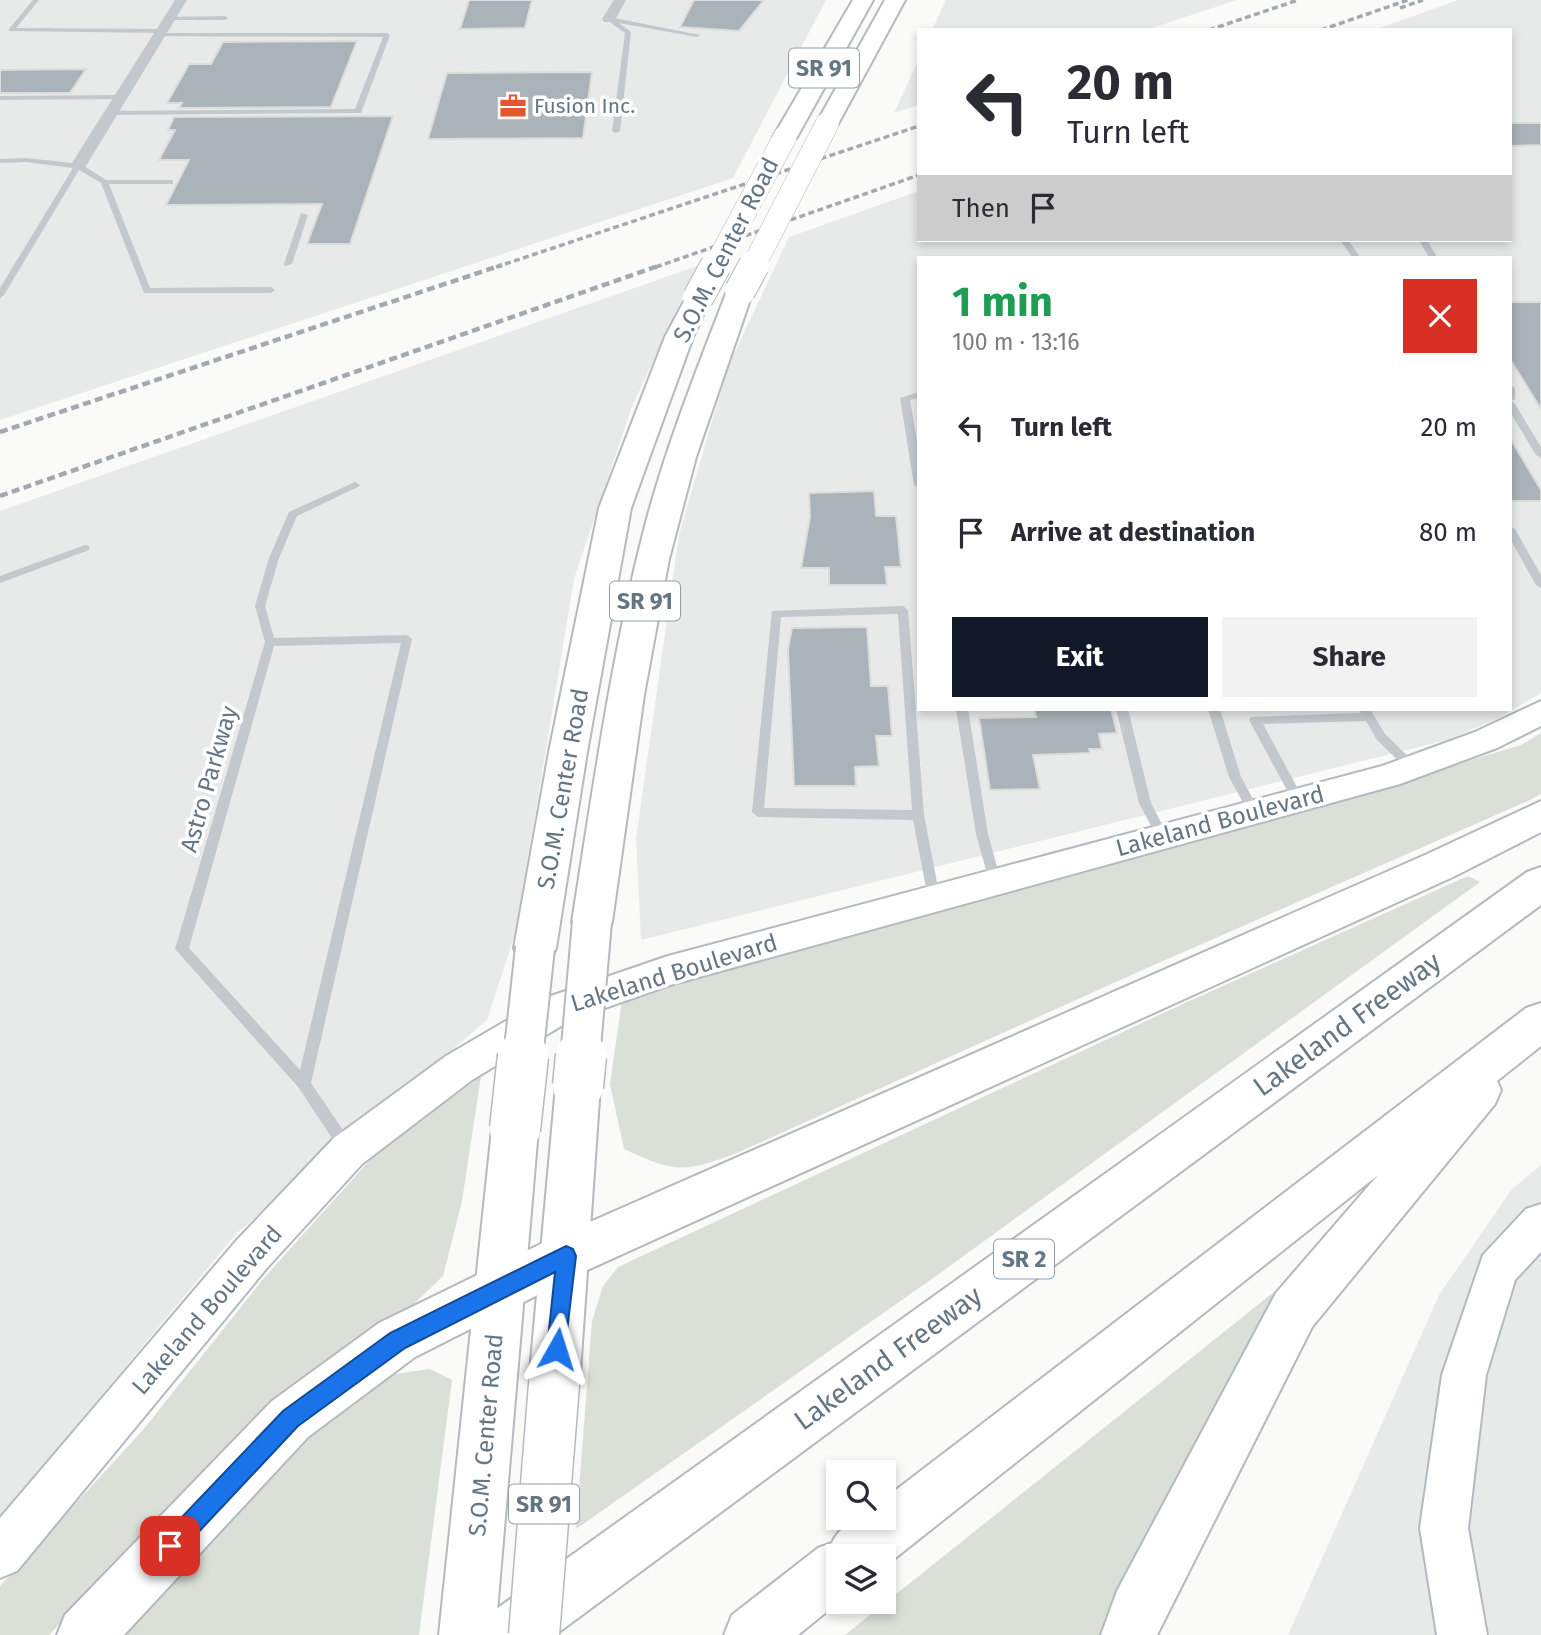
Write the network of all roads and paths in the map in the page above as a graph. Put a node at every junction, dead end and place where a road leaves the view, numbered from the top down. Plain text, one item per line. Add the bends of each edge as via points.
1 (36, 0) edge
2 (180, 0) edge
3 (620, 0) edge
4 (863, 0) edge
5 (895, 0) edge
6 (225, 18) dead end
7 (609, 19) junction
8 (163, 28) junction
9 (0, 30) edge
10 (11, 30) junction
11 (697, 35) dead end
12 (121, 97) junction
13 (0, 98) edge
14 (111, 113) junction
15 (616, 131) dead end
16 (0, 161) edge
17 (78, 166) junction
18 (104, 182) junction
19 (170, 182) dead end
20 (304, 215) dead end
21 (288, 264) dead end
22 (271, 290) dead end
23 (0, 295) edge
24 (917, 395) edge
25 (1512, 405) edge
26 (1541, 455) edge
27 (917, 473) edge
28 (355, 485) dead end
29 (1512, 533) edge
30 (85, 548) dead end
31 (0, 580) edge
32 (1541, 585) edge
33 (271, 642) junction
34 (962, 711) edge
35 (1122, 711) edge
36 (1215, 711) edge
37 (1541, 712) edge
38 (1365, 713) edge
39 (1412, 767) junction
40 (1298, 800) junction
41 (1254, 812) junction
42 (918, 815) junction
43 (1541, 815) edge
44 (1162, 836) junction
45 (995, 881) junction
46 (1541, 883) edge
47 (934, 898) junction
48 (1536, 1025) edge
49 (304, 1084) junction
50 (348, 1150) junction
51 (1541, 1223) edge
52 (566, 1256) junction
53 (500, 1290) junction
54 (869, 1544) edge
55 (0, 1554) edge
56 (826, 1577) edge
57 (85, 1635) edge
58 (467, 1635) edge
59 (508, 1635) edge
60 (534, 1635) edge
61 (752, 1635) edge
62 (1129, 1635) edge
63 (1462, 1635) edge

1 - 10 lane
2 - 8 street
3 - 7 street
4 - 53 main road, S.O.M. Center Road / SR 91, bridge via 679,337 615,508 535,948
5 - 52 main road, S.O.M. Center Road / SR 91, bridge via 740,290 680,457 653,559 622,715 592,922
6 - 8 lane
7 - 11 lane
7 - 15 lane via 628,32
8 - 10 lane
8 - 12 street
8 - 14 lane via 387,35 358,111
9 - 10 lane
12 - 13 lane
12 - 14 street
14 - 17 street
16 - 17 lane
17 - 18 lane
17 - 23 lane
18 - 19 lane
18 - 22 lane via 147,291
20 - 21 lane
24 - 27 lane via 905,398
25 - 26 lane
28 - 33 lane via 293,514 260,606
29 - 32 lane
30 - 31 lane
33 - 49 lane, Astro Parkway via 182,949
33 - 49 lane via 407,639
34 - 45 lane via 975,796
35 - 44 lane via 1145,803
36 - 41 lane via 1235,777
37 - 39 street, Lakeland Boulevard via 1467,750
38 - 39 lane via 1381,737
38 - 40 lane via 1255,720
39 - 40 street, Lakeland Boulevard
40 - 41 street, Lakeland Boulevard
41 - 44 street, Lakeland Boulevard
42 - 42 lane via 903,610 776,614 758,813
42 - 47 lane
43 - 52 main road via 1426,872
44 - 45 street, Lakeland Boulevard
45 - 47 street, Lakeland Boulevard
46 - 59 main road, Lakeland Freeway / SR 2
47 - 50 street, Lakeland Boulevard via 668,971 558,1009 458,1068
48 - 54 main road
48 - 62 main road via 1294,1310 1137,1611
49 - 50 lane
50 - 55 street, Lakeland Boulevard via 251,1255
51 - 63 street via 1498,1269 1464,1375 1444,1528
52 - 53 main road
52 - 60 main road, S.O.M. Center Road / SR 91, bridge
53 - 57 main road via 397,1340 290,1419
53 - 58 main road, S.O.M. Center Road / SR 91
56 - 61 main road

